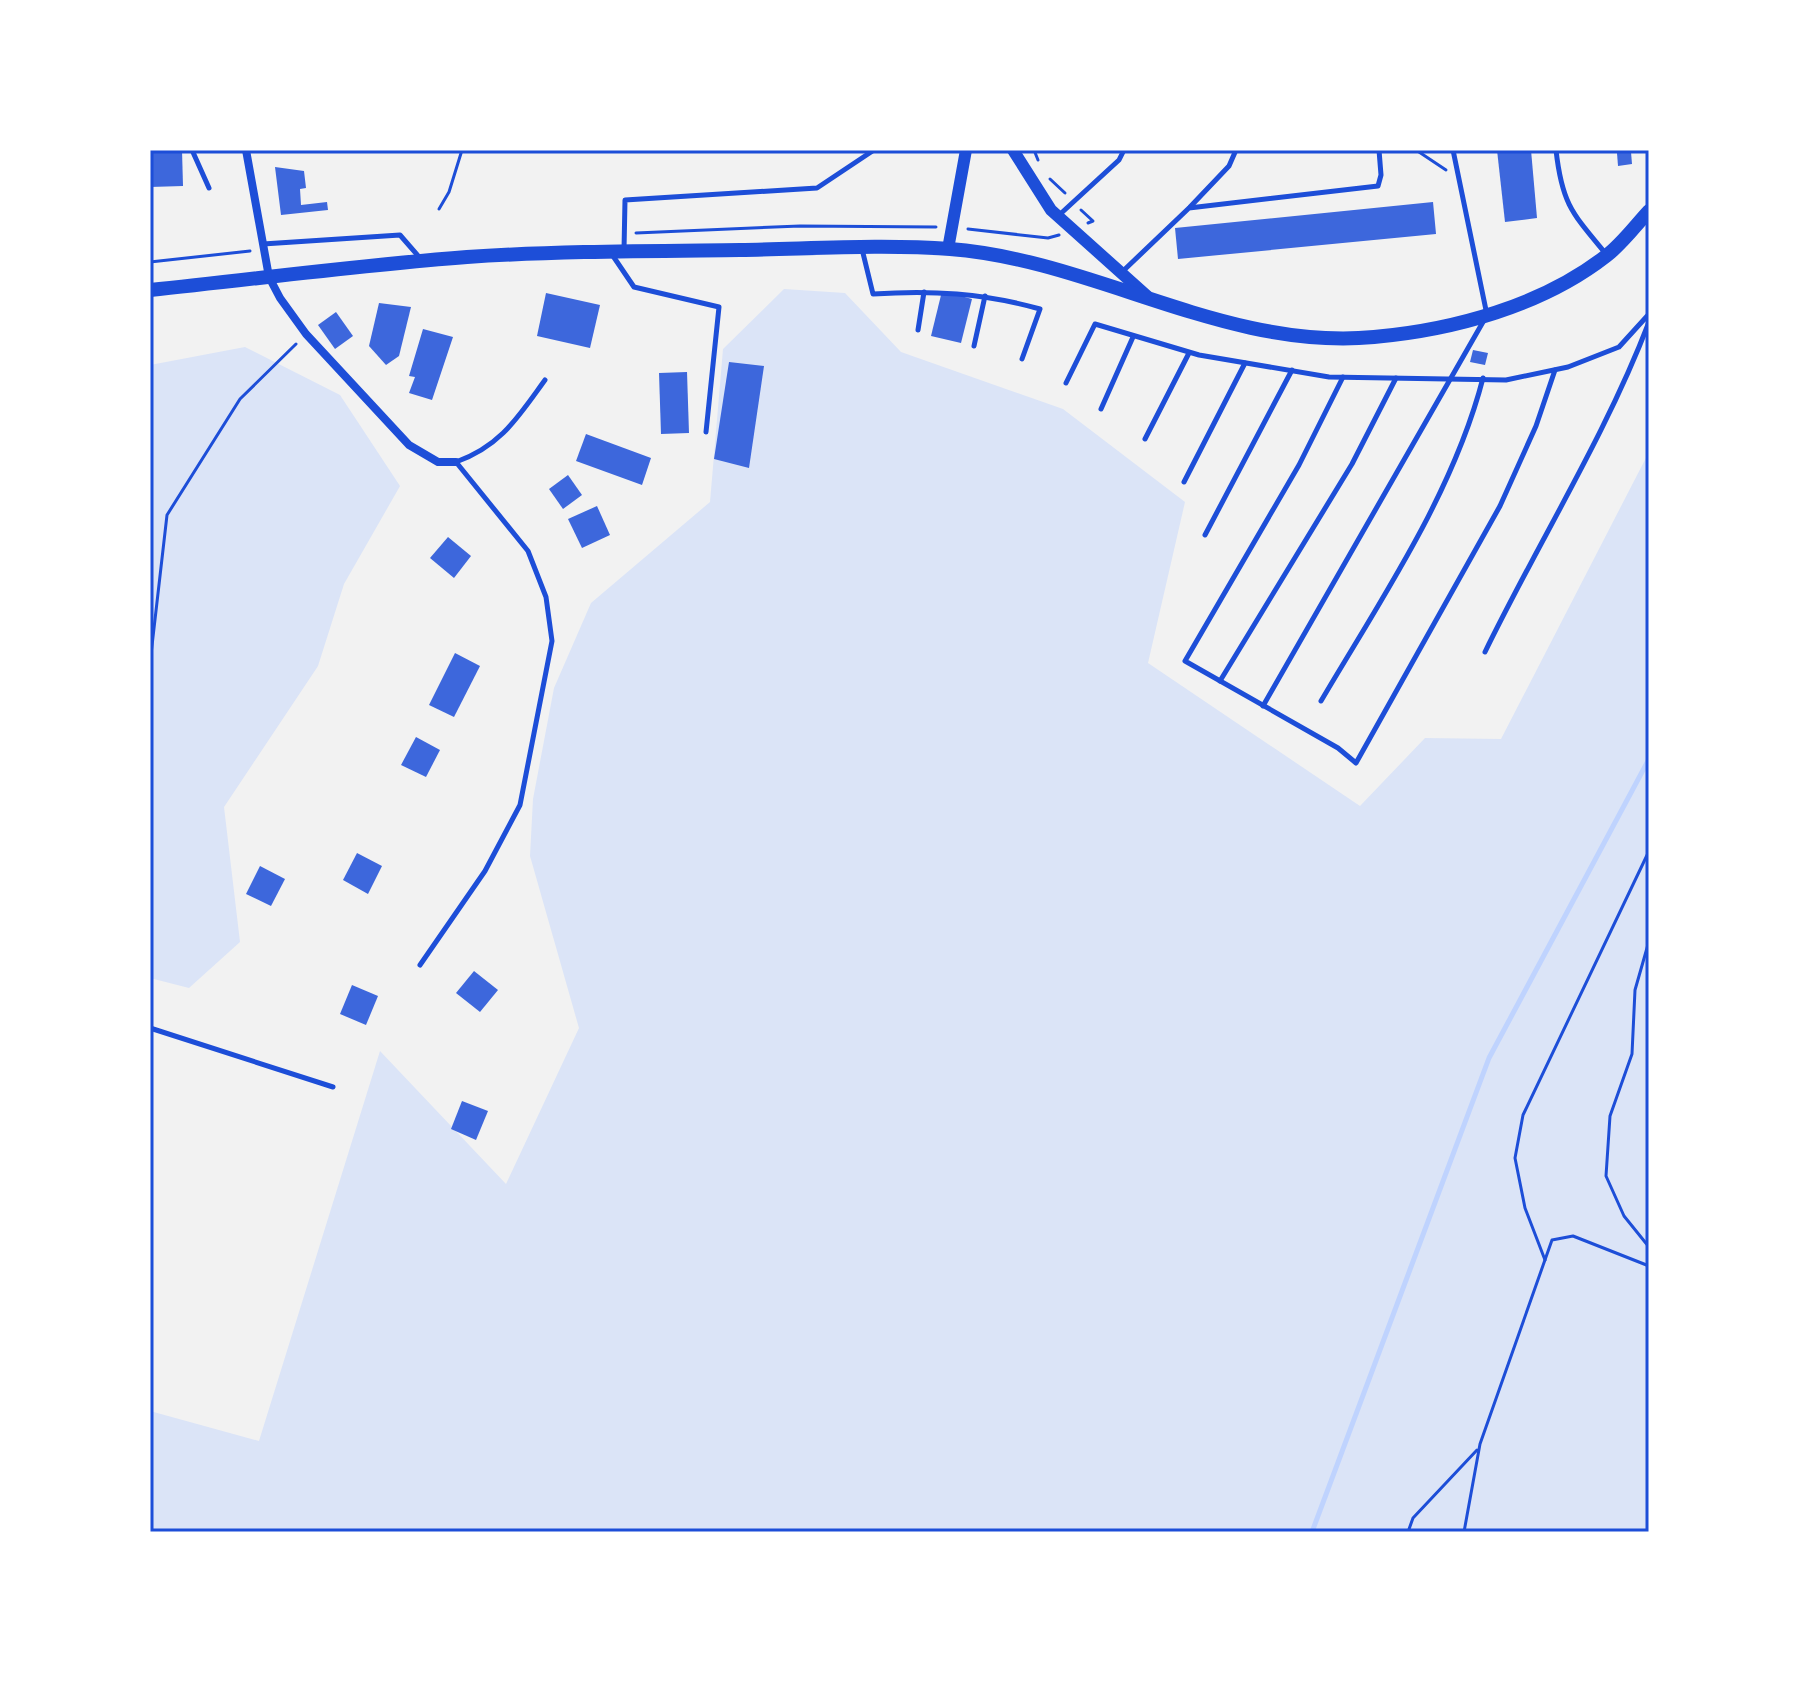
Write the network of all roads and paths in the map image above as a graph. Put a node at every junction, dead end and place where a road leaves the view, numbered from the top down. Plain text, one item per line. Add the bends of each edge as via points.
1 (192, 150) edge
2 (246, 150) edge
3 (462, 150) edge
4 (874, 150) edge
5 (966, 150) edge
6 (1013, 150) edge
7 (1034, 150) edge
8 (1124, 150) edge
9 (1236, 150) edge
10 (1379, 150) edge
11 (1416, 150) edge
12 (1453, 150) edge
13 (1556, 150) edge
14 (1460, 180) junction
15 (209, 188) dead end
16 (1073, 202) junction
17 (1189, 208) junction
18 (439, 209) dead end
19 (1649, 211) edge
20 (1057, 217) junction
21 (1093, 221) dead end
22 (263, 244) junction
23 (861, 248) junction
24 (948, 249) junction
25 (254, 251) dead end
26 (618, 252) junction
27 (1607, 255) junction
28 (422, 261) junction
29 (150, 262) edge
30 (1120, 274) junction
31 (269, 277) junction
32 (150, 290) edge
33 (924, 292) junction
34 (985, 296) junction
35 (1151, 299) junction
36 (1649, 314) edge
37 (1487, 315) junction
38 (1649, 322) edge
39 (918, 330) dead end
40 (306, 334) junction
41 (1133, 337) junction
42 (974, 346) dead end
43 (1189, 353) junction
44 (1022, 359) dead end
45 (1245, 363) junction
46 (1292, 370) junction
47 (1555, 370) junction
48 (1451, 376) junction
49 (1343, 377) junction
50 (1396, 378) junction
51 (1483, 378) junction
52 (545, 380) dead end
53 (1066, 383) dead end
54 (1101, 409) dead end
55 (706, 432) dead end
56 (1145, 439) dead end
57 (456, 462) junction
58 (1184, 482) dead end
59 (1205, 535) dead end
60 (1485, 652) dead end
61 (150, 663) edge
62 (1220, 681) junction
63 (1321, 701) dead end
64 (1263, 706) junction
65 (1649, 851) edge
66 (1649, 941) edge
67 (420, 965) dead end
68 (150, 1028) edge
69 (333, 1087) dead end
70 (1649, 1247) edge
71 (1545, 1260) junction
72 (1649, 1266) edge
73 (1479, 1448) junction
74 (1408, 1532) edge
75 (1464, 1532) edge

1 - 15 lane
2 - 22 street
3 - 18 path
4 - 26 lane via 817,188 625,200
5 - 24 street
6 - 20 street
7 - 16 path via 1043,172
8 - 16 lane
9 - 17 lane via 1229,166
10 - 17 lane via 1378,186
11 - 14 path
12 - 14 lane
13 - 27 lane via 1559,184 1568,207
14 - 37 lane
16 - 20 lane
16 - 21 path
17 - 30 lane
19 - 27 main road
20 - 30 street
22 - 28 lane via 400,235
22 - 31 street
23 - 24 main road
23 - 26 main road
23 - 33 lane via 873,294
24 - 35 main road via 1040,264
25 - 29 path
26 - 28 main road
26 - 55 lane via 634,287 719,307
27 - 37 main road via 1554,289
28 - 31 main road
30 - 35 street
31 - 32 main road
31 - 40 street
33 - 34 lane
33 - 39 lane
34 - 42 lane
34 - 44 lane via 1040,309
35 - 37 main road via 1213,319 1320,338 1373,337
36 - 47 lane via 1619,347
37 - 48 lane
38 - 60 lane via 1617,403
40 - 57 street via 409,445 438,462
40 - 61 path via 240,399 167,515
41 - 43 lane
41 - 53 lane via 1095,324
41 - 54 lane
43 - 45 lane
43 - 56 lane
45 - 46 lane
45 - 58 lane
46 - 49 lane
46 - 59 lane
47 - 51 lane via 1506,380
47 - 64 lane via 1500,506 1356,763
48 - 50 lane
48 - 51 lane
48 - 64 lane
49 - 50 lane
49 - 62 lane via 1299,465 1185,661
50 - 62 lane via 1352,464
51 - 63 lane via 1472,423 1443,484
52 - 57 lane via 507,431 481,453
57 - 67 lane via 528,551 546,597 552,641 520,805 485,871
62 - 64 lane
65 - 71 path via 1523,1115 1515,1158 1525,1208
66 - 70 path via 1635,990 1632,1054 1610,1116 1606,1176 1624,1216
68 - 69 lane
71 - 72 path via 1552,1240 1573,1236
71 - 73 path
73 - 74 path via 1413,1518
73 - 75 path

